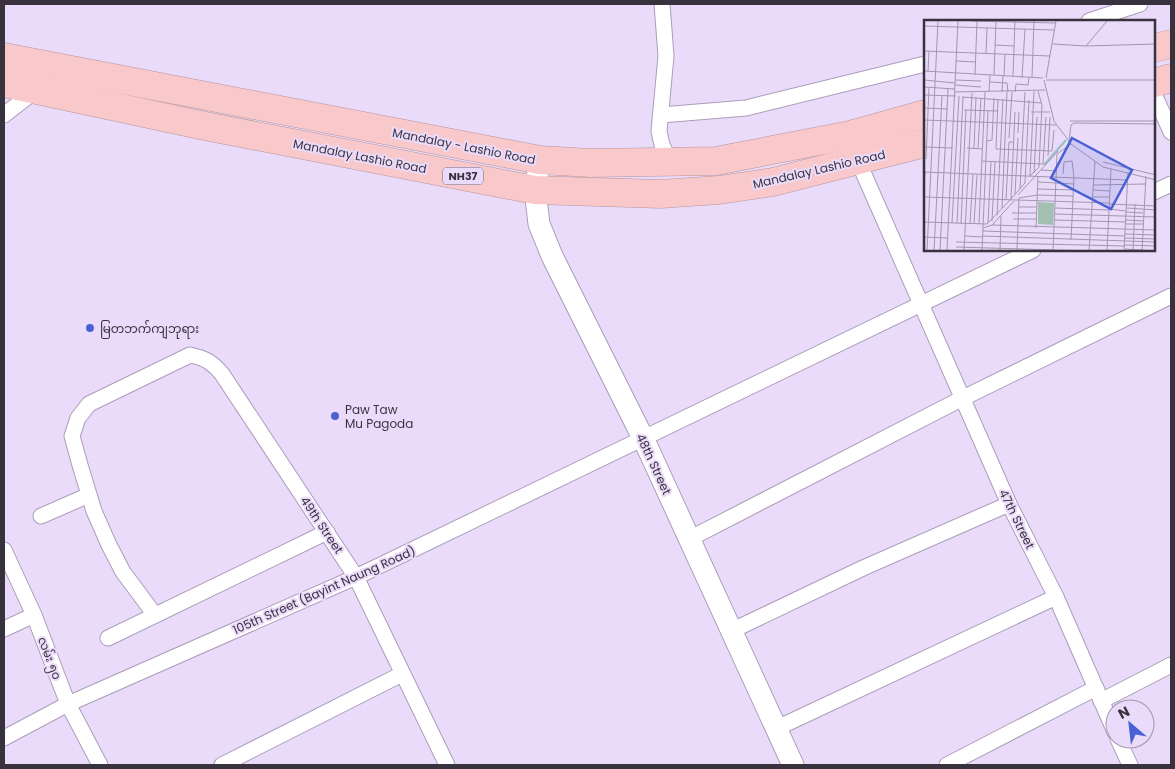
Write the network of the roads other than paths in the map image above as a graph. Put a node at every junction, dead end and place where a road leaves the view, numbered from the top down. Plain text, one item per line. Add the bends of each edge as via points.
1 (662, 4) edge
2 (1140, 4) edge
3 (1091, 20) edge
4 (1171, 44) edge
5 (1155, 48) edge
6 (4, 57) edge
7 (924, 64) edge
8 (1171, 78) edge
9 (4, 83) edge
10 (1155, 83) edge
11 (35, 91) junction
12 (1155, 96) edge
13 (924, 114) edge
14 (661, 115) junction
15 (4, 116) edge
16 (1168, 126) edge
17 (924, 143) edge
18 (788, 147) junction
19 (853, 148) junction
20 (540, 160) junction
21 (638, 163) junction
22 (671, 163) junction
23 (794, 177) junction
24 (1171, 184) edge
25 (536, 190) junction
26 (1155, 192) edge
27 (634, 193) junction
28 (1031, 251) edge
29 (1171, 296) edge
30 (921, 305) junction
31 (962, 399) junction
32 (644, 440) junction
33 (89, 495) junction
34 (1009, 504) junction
35 (41, 516) dead end
36 (326, 532) junction
37 (689, 540) junction
38 (4, 550) edge
39 (356, 577) junction
40 (1056, 597) junction
41 (34, 615) junction
42 (155, 616) junction
43 (4, 629) edge
44 (731, 631) junction
45 (108, 638) dead end
46 (1171, 666) edge
47 (402, 674) junction
48 (1099, 695) junction
49 (68, 704) junction
50 (1105, 709) edge
51 (776, 729) junction
52 (4, 738) edge
53 (1123, 749) edge
54 (100, 765) edge
55 (222, 765) edge
56 (447, 765) edge
57 (793, 765) edge
58 (947, 765) edge
59 (1130, 765) edge

1 - 14 street via 666,56
2 - 3 street
4 - 5 highway
6 - 20 highway, Mandalay - Lashio Road / NH37
7 - 14 street via 746,108
8 - 10 highway
9 - 11 highway, Mandalay Lashio Road / NH37
11 - 15 street
11 - 25 highway, Mandalay Lashio Road / NH37
12 - 16 street
13 - 19 highway, Mandalay - Lashio Road / NH37
14 - 22 street via 659,131
17 - 19 highway, Mandalay Lashio Road / NH37
18 - 19 highway, Mandalay - Lashio Road / NH37
18 - 22 highway, Mandalay - Lashio Road / NH37 via 716,161
18 - 23 highway
19 - 23 highway, Mandalay Lashio Road / NH37
19 - 30 street, 47th Street
20 - 21 highway, Mandalay - Lashio Road / NH37
20 - 25 main road, 48th Street
21 - 22 highway, Mandalay - Lashio Road / NH37
21 - 27 highway
23 - 27 highway, Mandalay Lashio Road / NH37 via 719,190
24 - 26 street
25 - 27 highway, Mandalay Lashio Road / NH37
25 - 32 main road, 48th Street via 539,224 552,256
28 - 30 street, 105th Street (Bayint Naung Road)
29 - 31 street
30 - 31 street, 47th Street
30 - 32 street, 105th Street (Bayint Naung Road)
31 - 34 street, 47th Street
31 - 37 street
32 - 37 main road, 48th Street
32 - 39 street, 105th Street (Bayint Naung Road)
33 - 35 street
33 - 36 street, 49th Street via 72,436 78,418 90,404 190,355 204,358 222,374
33 - 42 street, 49th Street via 123,572
34 - 40 street, 47th Street
34 - 44 street
36 - 39 street, 49th Street
36 - 42 street
37 - 44 main road, 48th Street
38 - 41 street, လမ်း ၅၀
39 - 47 street, 49th Street
39 - 49 street, 105th Street (Bayint Naung Road)
40 - 48 street, 47th Street
40 - 51 street
41 - 43 street
41 - 49 street, လမ်း ၅၀
42 - 45 street
44 - 51 main road, 48th Street
46 - 48 street
47 - 55 street
47 - 56 street, 49th Street
48 - 50 street, 47th Street
48 - 58 street
49 - 52 street, 105th Street (Bayint Naung Road)
49 - 54 street, လမ်း ၅၀
51 - 57 main road, 48th Street
53 - 59 street

